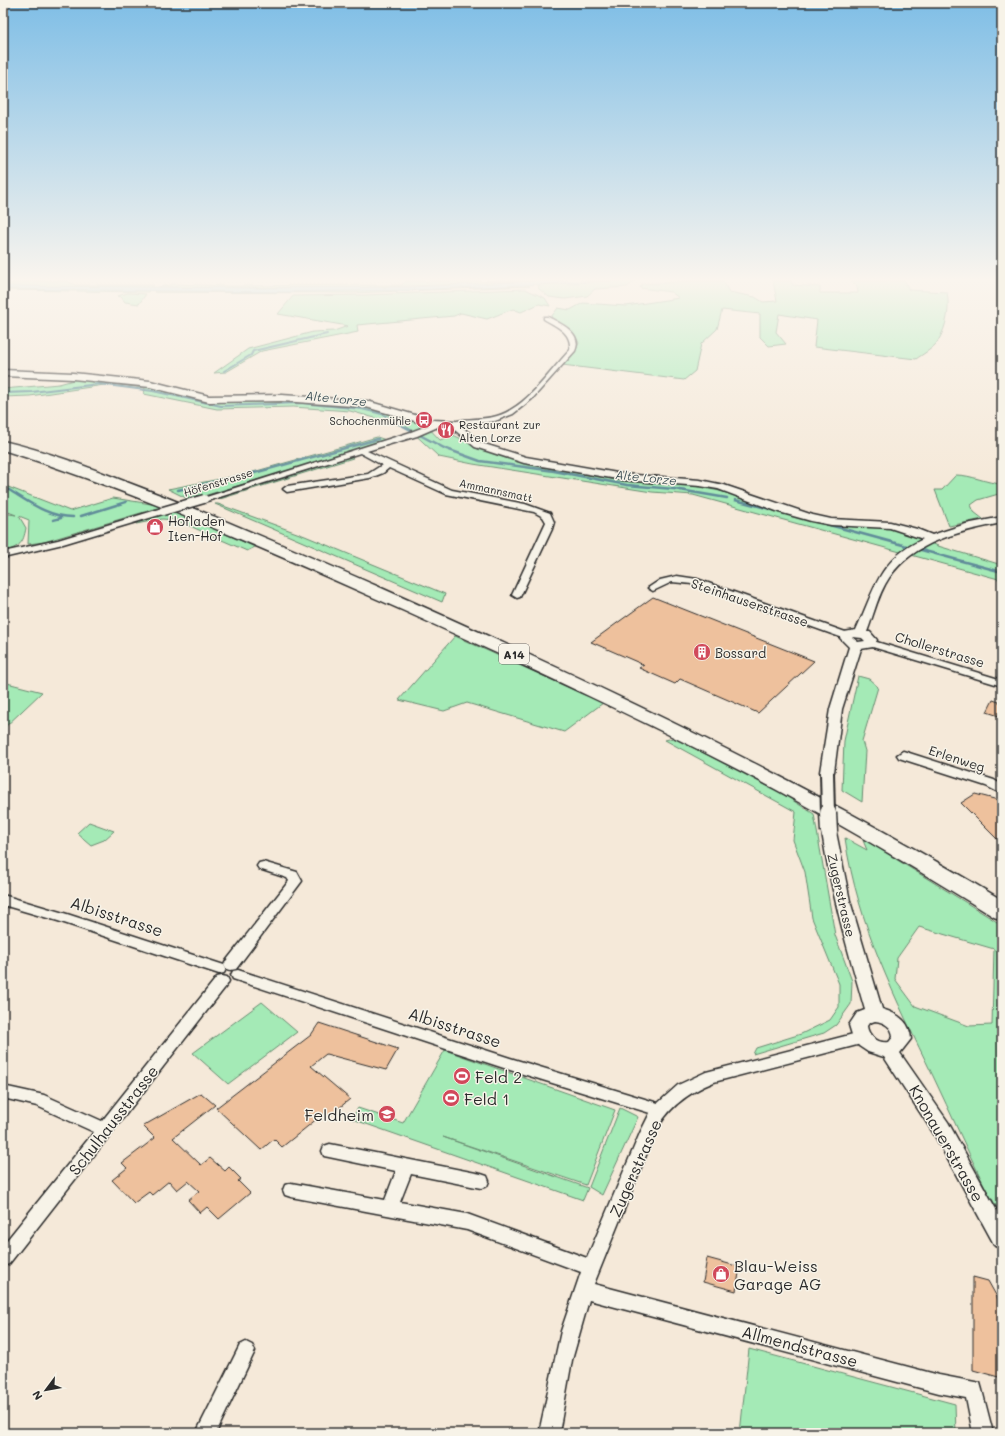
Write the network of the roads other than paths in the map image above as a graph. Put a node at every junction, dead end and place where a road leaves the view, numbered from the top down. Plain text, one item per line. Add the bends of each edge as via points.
1 (573, 348) edge
2 (3, 373) edge
3 (437, 424) junction
4 (454, 424) junction
5 (3, 438) edge
6 (3, 445) edge
7 (361, 451) junction
8 (388, 464) junction
9 (287, 489) dead end
10 (1002, 520) edge
11 (929, 541) junction
12 (3, 555) edge
13 (653, 588) dead end
14 (517, 595) dead end
15 (847, 636) joint
16 (858, 639) junction
17 (870, 642) joint
18 (1002, 683) edge
19 (903, 755) dead end
20 (1002, 790) edge
21 (263, 866) dead end
22 (1002, 896) edge
23 (3, 900) edge
24 (1002, 911) edge
25 (228, 973) junction
26 (875, 1014) junction
27 (861, 1038) junction
28 (888, 1049) junction
29 (3, 1092) edge
30 (661, 1110) junction
31 (104, 1129) junction
32 (330, 1151) dead end
33 (406, 1165) junction
34 (481, 1181) dead end
35 (292, 1190) dead end
36 (390, 1208) junction
37 (1002, 1239) edge
38 (3, 1258) edge
39 (592, 1268) junction
40 (584, 1290) junction
41 (246, 1351) dead end
42 (206, 1433) edge
43 (549, 1433) edge
44 (983, 1433) edge

1 - 4 street via 521,406 510,414 499,418
2 - 3 street via 143,383 209,398 359,402
3 - 4 street
3 - 7 street, Höfenstrasse
4 - 11 street via 478,445 518,458 623,477 720,487 811,518 831,522 890,525 907,529
5 - 22 highway, A14 via 112,473 220,515 617,690 796,778
6 - 24 highway, A14 via 102,478 206,518 613,699 797,791
7 - 8 street, Ammannsmatt
7 - 12 street, Höfenstrasse, bridge via 60,542
8 - 9 street via 370,476
8 - 14 street, Ammannsmatt via 450,492 523,507 547,515 550,522 548,529
10 - 11 street via 966,528
11 - 16 street via 902,557 883,578
13 - 15 street, Steinhauserstrasse via 668,579 694,581
15 - 16 street, Steinhauserstrasse via 848,641
16 - 17 street via 865,646
16 - 26 street, Zugerstrasse, bridge via 836,709 827,772 829,832 833,865 844,912
17 - 18 street, Chollerstrasse
19 - 20 street, Erlenweg via 990,783
21 - 25 street, Schulhausstrasse via 292,875 296,881
23 - 25 street, Albisstrasse
25 - 30 street, Albisstrasse
25 - 31 street, Schulhausstrasse
26 - 27 street via 859,1021 857,1026
26 - 28 street via 895,1022 902,1033 900,1044
27 - 28 street via 873,1047
27 - 30 street, Zugerstrasse via 711,1076 692,1084
28 - 37 street, Knonauerstrasse via 941,1128
29 - 31 street via 39,1100
30 - 39 street, Zugerstrasse via 648,1134
31 - 38 street, Schulhausstrasse
32 - 33 street
33 - 34 street
33 - 36 street
35 - 36 street
36 - 39 street via 467,1222
39 - 40 street, Zugerstrasse
40 - 43 street, Zugerstrasse via 557,1386
40 - 44 street, Allmendstrasse via 939,1384 972,1390
41 - 42 street

